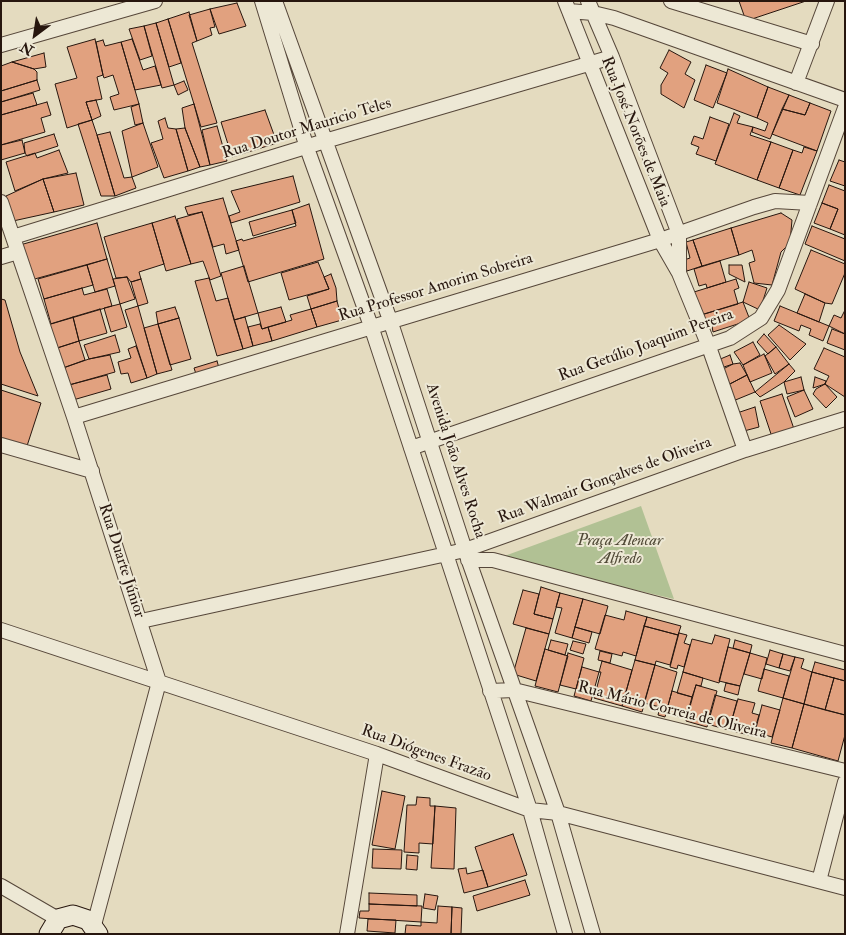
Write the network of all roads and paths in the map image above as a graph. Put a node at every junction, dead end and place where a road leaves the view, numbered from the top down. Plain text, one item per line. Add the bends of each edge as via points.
1 (156, 1) edge
2 (262, 1) edge
3 (275, 1) edge
4 (671, 1) edge
5 (826, 1) edge
6 (567, 6) edge
7 (591, 7) edge
8 (812, 44) junction
9 (1, 45) edge
10 (612, 57) junction
11 (298, 61) junction
12 (280, 64) junction
13 (588, 64) junction
14 (796, 83) junction
15 (845, 100) edge
16 (845, 108) edge
17 (325, 141) junction
18 (307, 148) junction
19 (1, 202) edge
20 (810, 203) junction
21 (354, 220) junction
22 (334, 225) junction
23 (679, 234) junction
24 (13, 237) junction
25 (660, 240) junction
26 (18, 252) junction
27 (1, 257) edge
28 (679, 273) junction
29 (390, 320) junction
30 (371, 326) junction
31 (708, 344) junction
32 (74, 417) junction
33 (845, 419) edge
34 (431, 442) junction
35 (1, 445) edge
36 (412, 448) junction
37 (745, 450) junction
38 (92, 471) junction
39 (446, 554) junction
40 (466, 555) junction
41 (141, 621) junction
42 (1, 630) edge
43 (845, 654) edge
44 (159, 682) junction
45 (514, 690) junction
46 (490, 691) junction
47 (377, 754) junction
48 (845, 771) edge
49 (845, 782) edge
50 (530, 810) junction
51 (558, 813) junction
52 (819, 881) junction
53 (1, 886) edge
54 (845, 888) edge
55 (54, 927) edge
56 (96, 930) edge
57 (347, 934) edge
58 (565, 934) edge
59 (593, 934) edge

1 - 9 street
2 - 12 street
3 - 11 street, Avenida João Alves Rocha
4 - 8 street
5 - 8 street
6 - 7 street
6 - 13 street, Rua José Norões de Maia
7 - 10 street, Rua José Norões de Maia
7 - 14 street
8 - 14 street
10 - 13 street, Rua Doutor Mauricio Teles
10 - 23 street, Rua José Norões de Maia
11 - 12 street
11 - 17 street, Avenida João Alves Rocha
12 - 18 street
13 - 17 street, Rua Doutor Mauricio Teles
13 - 25 street, Rua José Norões de Maia
14 - 15 street
16 - 20 street, Rua Getúlio Joaquim Pereira
17 - 18 street, Rua Doutor Mauricio Teles
17 - 21 street, Avenida João Alves Rocha
18 - 22 street
18 - 24 street, Rua Doutor Mauricio Teles
19 - 24 street, Rua Duarte Júnior
20 - 23 street, Rua Professor Amorim Sobreira via 776,201
20 - 31 street, Rua Getúlio Joaquim Pereira via 778,290 761,318 730,338
21 - 22 street
21 - 29 street, Avenida João Alves Rocha
22 - 30 street
23 - 25 street, Rua Professor Amorim Sobreira
23 - 28 street, Rua José Norões de Maia
24 - 26 street, Rua Duarte Júnior
25 - 28 street, Rua José Norões de Maia
25 - 29 street, Rua Professor Amorim Sobreira
26 - 27 street
26 - 32 street, Rua Duarte Júnior
28 - 31 street, Rua José Norões de Maia
29 - 30 street, Rua Professor Amorim Sobreira
29 - 34 street, Avenida João Alves Rocha
30 - 32 street, Rua Professor Amorim Sobreira
30 - 36 street
31 - 34 street, Rua Getúlio Joaquim Pereira
31 - 37 street, Rua José Norões de Maia
32 - 38 street, Rua Duarte Júnior
33 - 37 street, Rua Walmair Gonçalves de Oliveira
34 - 36 street, Rua Getúlio Joaquim Pereira
34 - 40 street, Avenida João Alves Rocha
35 - 38 street
36 - 39 street
37 - 40 street, Rua Walmair Gonçalves de Oliveira
38 - 41 street, Rua Duarte Júnior
39 - 40 street, Rua Walmair Gonçalves de Oliveira
39 - 41 street, Rua Walmair Gonçalves de Oliveira
39 - 46 street
40 - 43 street
40 - 45 street, Avenida João Alves Rocha
41 - 44 street, Rua Duarte Júnior
42 - 44 street, Rua Diógenes Frazão
44 - 47 street, Rua Diógenes Frazão
44 - 56 street
45 - 46 street, Rua Mário Correia de Oliveira
45 - 48 street, Rua Mário Correia de Oliveira
45 - 51 street, Avenida João Alves Rocha
46 - 50 street
47 - 50 street, Rua Diógenes Frazão
47 - 57 street
49 - 52 street
50 - 51 street, Rua Diógenes Frazão
50 - 58 street
51 - 52 street, Rua Diógenes Frazão
51 - 59 street, Avenida João Alves Rocha
52 - 54 street, Rua Diógenes Frazão
53 - 55 street
55 - 56 street via 74,915 88,920

